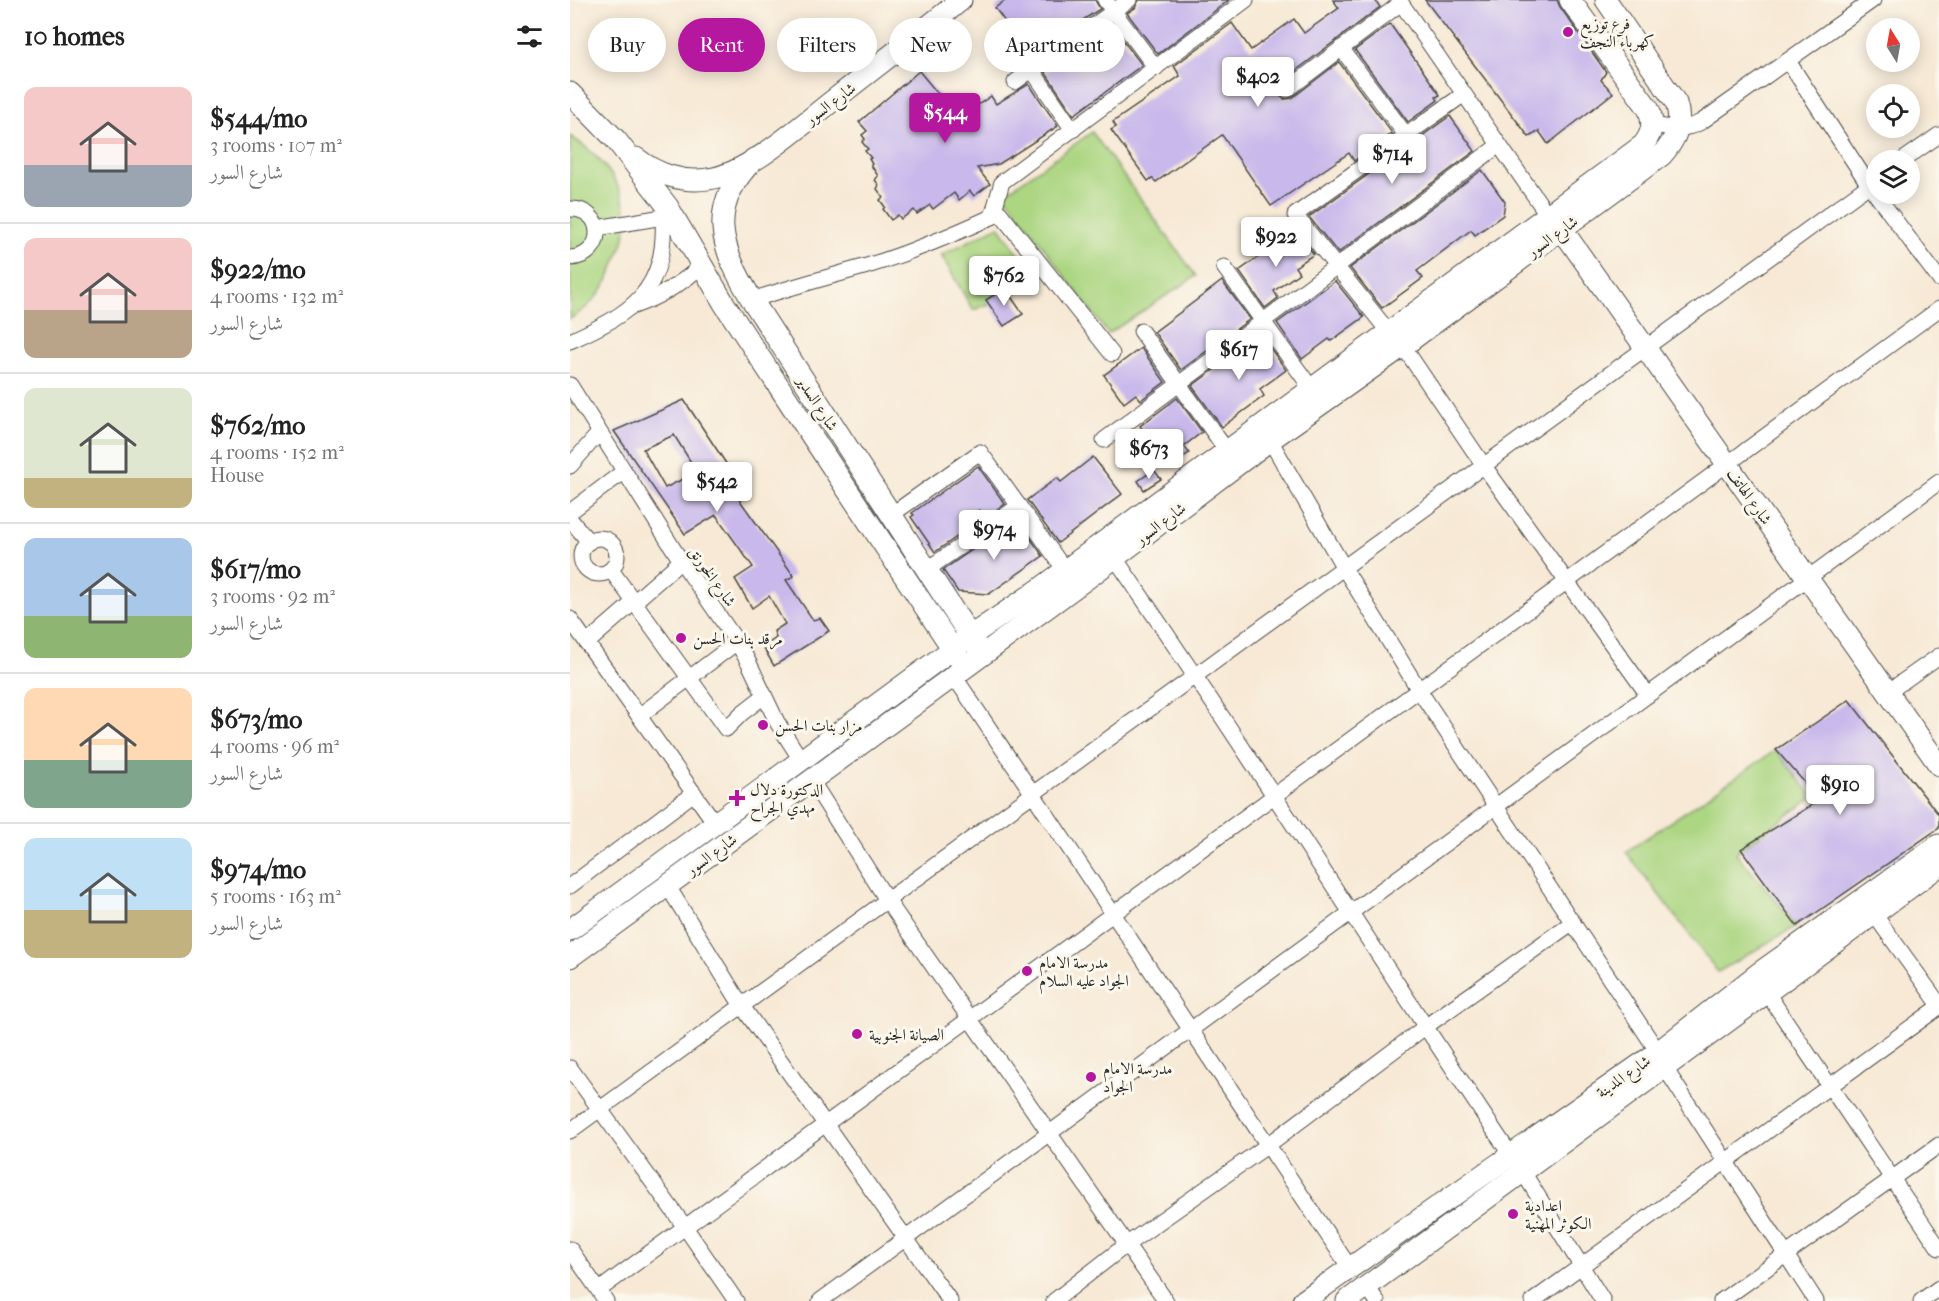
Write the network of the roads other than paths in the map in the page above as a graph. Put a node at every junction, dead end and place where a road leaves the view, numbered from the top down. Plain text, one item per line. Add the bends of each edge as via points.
1 (961, 0) edge
2 (1130, 0) edge
3 (1246, 0) edge
4 (1570, 0) edge
5 (1873, 0) edge
6 (1609, 1) edge
7 (1400, 2) edge
8 (1109, 6) edge
9 (1095, 18) edge
10 (1341, 48) junction
11 (1788, 61) junction
12 (1156, 68) junction
13 (1029, 72) edge
14 (1033, 72) edge
15 (1015, 82) dead end
16 (1287, 90) dead end
17 (570, 93) edge
18 (1464, 94) junction
19 (1653, 125) junction
20 (1678, 129) junction
21 (1073, 130) junction
22 (1406, 135) junction
23 (1939, 135) edge
24 (616, 140) junction
25 (1499, 145) junction
26 (1918, 150) edge
27 (754, 159) junction
28 (1866, 173) edge
29 (1866, 188) edge
30 (1887, 204) edge
31 (570, 209) edge
32 (992, 217) junction
33 (1554, 221) junction
34 (597, 228) junction
35 (570, 258) edge
36 (702, 265) junction
37 (1224, 267) dead end
38 (1337, 267) junction
39 (1939, 279) edge
40 (752, 300) junction
41 (634, 306) junction
42 (1939, 309) edge
43 (1263, 322) junction
44 (1388, 331) junction
45 (1141, 332) dead end
46 (570, 341) edge
47 (1403, 346) junction
48 (1646, 348) junction
49 (1112, 354) dead end
50 (1179, 385) junction
51 (1311, 388) junction
52 (571, 391) edge
53 (834, 427) junction
54 (599, 433) junction
55 (814, 440) junction
56 (1104, 440) dead end
57 (1270, 440) junction
58 (1227, 451) junction
59 (1728, 464) junction
60 (570, 466) edge
61 (1484, 466) junction
62 (623, 472) junction
63 (1939, 482) edge
64 (1019, 506) junction
65 (570, 512) edge
66 (891, 515) junction
67 (570, 519) edge
68 (589, 542) junction
69 (1115, 558) junction
70 (681, 561) junction
71 (1344, 567) junction
72 (611, 570) junction
73 (926, 570) junction
74 (1065, 570) junction
75 (1808, 578) junction
76 (1567, 582) junction
77 (1043, 598) junction
78 (635, 602) junction
79 (570, 619) edge
80 (737, 642) junction
81 (587, 643) junction
82 (961, 643) junction
83 (1939, 656) edge
84 (967, 666) junction
85 (1196, 675) junction
86 (689, 677) junction
87 (1419, 690) junction
88 (1888, 692) junction
89 (1648, 695) junction
90 (764, 696) junction
91 (639, 716) junction
92 (801, 760) junction
93 (1939, 765) edge
94 (811, 780) junction
95 (694, 793) junction
96 (1034, 793) junction
97 (1274, 796) junction
98 (1497, 805) junction
99 (715, 823) junction
100 (1939, 845) edge
101 (1939, 866) edge
102 (667, 885) junction
103 (570, 886) edge
104 (887, 900) junction
105 (1350, 912) junction
106 (1113, 914) junction
107 (1874, 914) junction
108 (1573, 922) junction
109 (570, 930) edge
110 (570, 957) edge
111 (1767, 993) junction
112 (742, 1006) junction
113 (1939, 1006) edge
114 (969, 1019) junction
115 (1425, 1027) junction
116 (1191, 1029) junction
117 (1661, 1060) junction
118 (570, 1068) edge
119 (1831, 1086) junction
120 (599, 1109) junction
121 (826, 1124) junction
122 (570, 1131) edge
123 (1049, 1133) junction
124 (1268, 1145) junction
125 (1939, 1145) edge
126 (1510, 1154) junction
127 (1727, 1162) junction
128 (1523, 1172) junction
129 (1892, 1178) junction
130 (686, 1227) junction
131 (906, 1238) junction
132 (1126, 1245) junction
133 (1939, 1248) edge
134 (570, 1249) edge
135 (1786, 1254) junction
136 (1581, 1267) junction
137 (1350, 1268) junction
138 (1939, 1288) edge
139 (1372, 1294) edge
140 (603, 1296) edge
141 (736, 1301) edge
142 (820, 1301) edge
143 (950, 1301) edge
144 (1054, 1301) edge
145 (1166, 1301) edge
146 (1303, 1301) edge
147 (1347, 1301) edge
148 (1533, 1301) edge
149 (1603, 1301) edge
150 (1721, 1301) edge
151 (1816, 1301) edge
152 (1921, 1301) edge

1 - 27 main road, شارع السور
2 - 8 street
3 - 12 street
4 - 19 main road via 1648,108
5 - 11 street
6 - 20 main road via 1671,94 1678,110
7 - 10 street
7 - 18 street
8 - 9 street
8 - 12 street
10 - 16 street
10 - 22 street
11 - 20 street via 1713,115
11 - 28 street
12 - 21 street
13 - 15 street
14 - 21 street
17 - 24 main road
18 - 22 street
18 - 25 street
19 - 20 street
19 - 33 main road, شارع السور via 1643,145
20 - 33 main road, شارع السور via 1662,155
21 - 32 street via 1002,182
22 - 38 street via 1295,215
23 - 26 street
24 - 27 main road via 656,171 683,179 708,179 735,171
24 - 36 main road, شارع السدير via 668,207
25 - 33 street
25 - 38 street
27 - 40 main road, شارع السدير via 731,187 723,223 724,241
29 - 48 street
30 - 39 street
31 - 34 street via 588,214
32 - 40 street via 909,251
32 - 49 street via 1000,213
33 - 44 main road, شارع السور
33 - 47 main road, شارع السور
33 - 48 main road, شارع الهاتف
34 - 35 street via 591,250
34 - 41 street via 663,217 659,267
36 - 41 street via 670,290
36 - 55 main road, شارع السدير
37 - 43 street
38 - 43 street
38 - 44 street
40 - 53 main road, شارع السدير
41 - 46 street
42 - 59 street
43 - 50 street
43 - 51 street
44 - 51 main road, شارع السور
45 - 50 street
47 - 57 main road, شارع السور
47 - 61 street
48 - 59 main road, شارع الهاتف
48 - 61 street
50 - 56 street
50 - 58 street
51 - 58 main road, شارع السور
52 - 54 street, شارع الخورنق
53 - 55 main road
53 - 66 main road, شارع السدير
54 - 60 street
54 - 62 street, شارع الخورنق
55 - 82 main road, شارع السدير
57 - 69 main road, شارع السور
57 - 71 street
58 - 74 main road, شارع السور
59 - 75 main road, شارع الهاتف
59 - 76 street
61 - 71 street
61 - 76 street
62 - 65 street
62 - 70 street, شارع الخورنق
63 - 75 street
64 - 66 street via 980,452
64 - 73 street
64 - 74 street
66 - 73 main road, شارع السدير
67 - 68 street
68 - 72 street via 601,539 612,543 617,559
68 - 72 street via 581,556 585,567 595,574
69 - 77 main road, شارع السور
69 - 85 street
70 - 78 street
70 - 80 street, شارع الخورنق
71 - 85 street
71 - 87 street
72 - 78 street
73 - 82 main road, شارع السدير
74 - 77 main road, شارع السور
75 - 88 main road, شارع الهاتف
75 - 89 street
76 - 87 street
76 - 89 street
77 - 82 main road, شارع السور
77 - 84 main road, شارع السور
78 - 81 street
78 - 86 street
79 - 81 street
80 - 86 street
80 - 90 street, شارع الخورنق
81 - 91 street
82 - 84 main road
82 - 92 main road, شارع السور
83 - 88 street
84 - 94 main road, شارع السور
84 - 96 street
85 - 96 street
85 - 97 street
86 - 90 street via 726,729
86 - 91 street
87 - 97 street
87 - 98 street
88 - 93 main road, شارع الهاتف
89 - 98 street
90 - 92 street, شارع الخورنق
91 - 95 street
92 - 99 main road, شارع السور
94 - 102 main road, شارع السور
94 - 104 street
95 - 99 street
95 - 103 street
96 - 104 street
96 - 106 street
97 - 105 street
97 - 106 street
98 - 105 street
98 - 108 street
99 - 109 main road, شارع السور
100 - 117 main road, شارع المدينة via 1759,974
101 - 107 main road, شارع المدينة
102 - 110 main road, شارع السور
102 - 112 street
104 - 112 street
104 - 114 street
105 - 115 street
105 - 116 street
106 - 114 street
106 - 116 street
107 - 111 main road, شارع المدينة
107 - 113 street
108 - 115 street
108 - 117 street
111 - 117 main road, شارع المدينة
111 - 119 street
112 - 120 street
112 - 121 street
113 - 119 street
114 - 121 street
114 - 123 street
115 - 124 street
115 - 126 street
116 - 123 street
116 - 124 street
117 - 126 main road, شارع المدينة
117 - 127 street
117 - 128 main road, شارع المدينة
118 - 120 street
119 - 127 street
119 - 129 street
120 - 122 street
120 - 130 street
121 - 130 street
121 - 131 street
123 - 131 street
123 - 132 street
124 - 132 street
124 - 137 street
125 - 129 street
126 - 137 main road, شارع المدينة
127 - 135 street
127 - 136 street
128 - 136 street
128 - 139 main road, شارع المدينة
129 - 133 street
129 - 135 street
130 - 140 street
130 - 141 street
131 - 142 street
131 - 143 street
132 - 144 street
132 - 145 street
134 - 140 street
135 - 150 street
135 - 151 street
136 - 148 street
136 - 149 street
137 - 146 main road, شارع المدينة
138 - 152 street
139 - 147 main road, شارع المدينة

